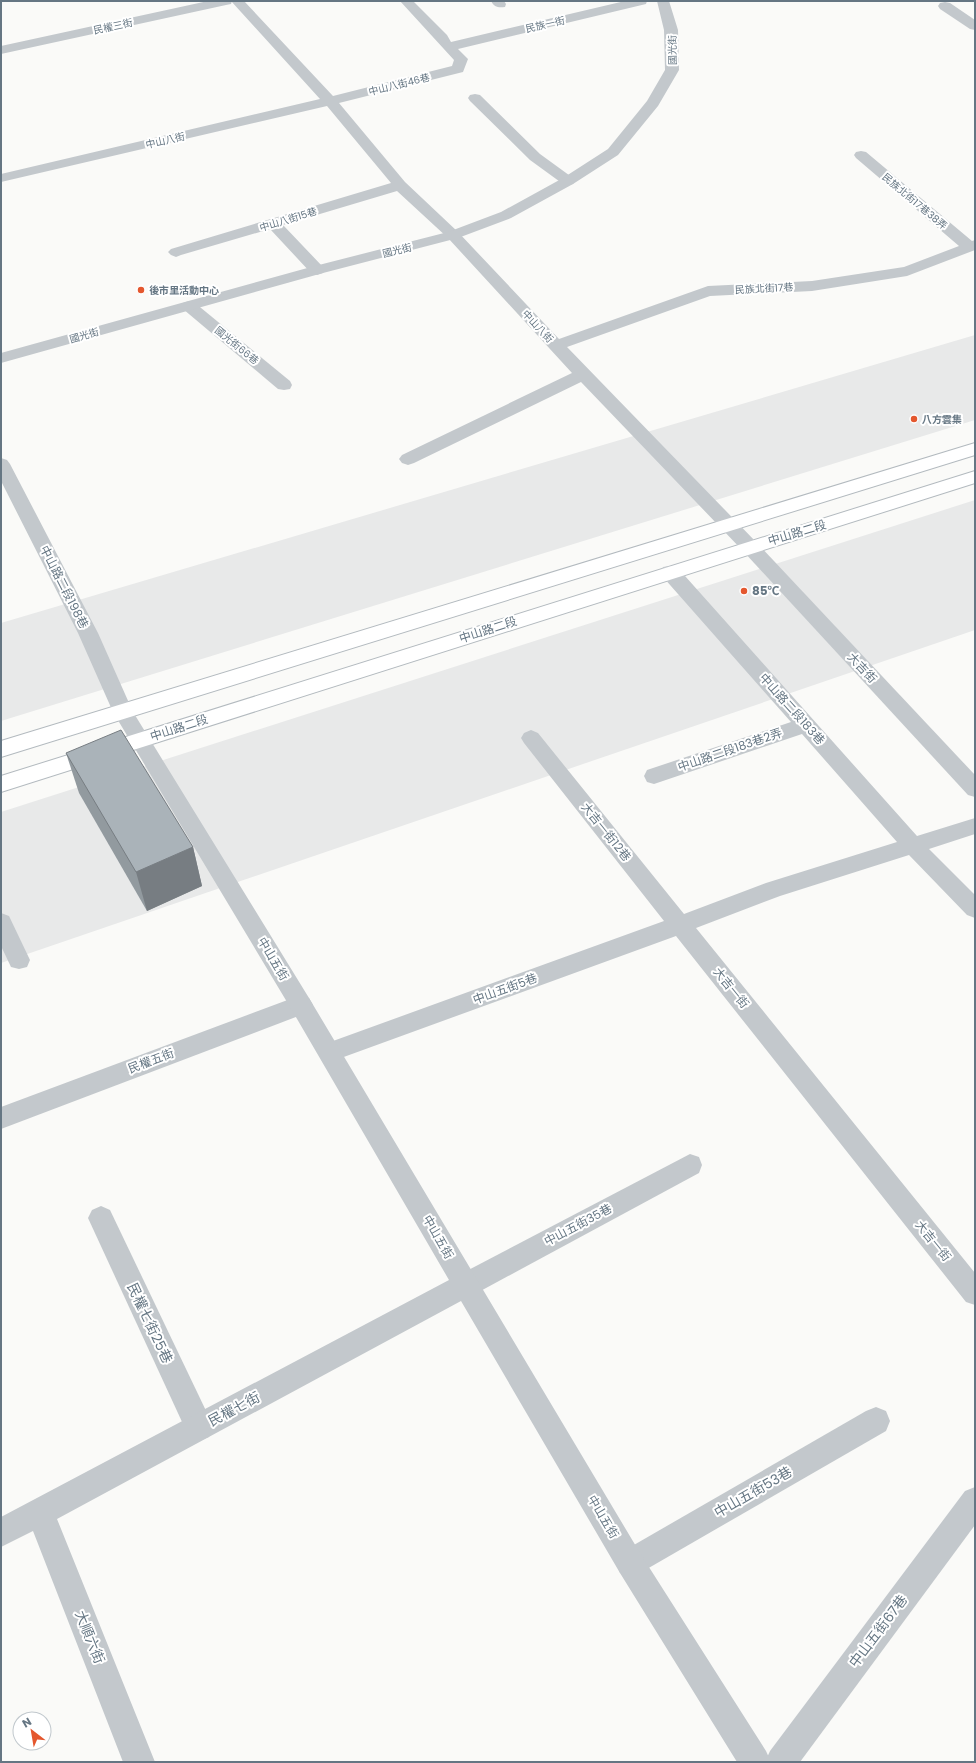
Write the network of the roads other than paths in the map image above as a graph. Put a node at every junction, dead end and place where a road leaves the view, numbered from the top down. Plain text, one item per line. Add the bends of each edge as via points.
1 (226, 1) edge
2 (237, 1) edge
3 (406, 1) edge
4 (641, 1) edge
5 (663, 1) edge
6 (945, 6) dead end
7 (975, 26) edge
8 (448, 47) junction
9 (1, 50) edge
10 (475, 98) dead end
11 (330, 101) junction
12 (860, 155) dead end
13 (1, 178) edge
14 (568, 181) junction
15 (400, 185) junction
16 (273, 223) junction
17 (453, 235) junction
18 (972, 246) edge
19 (176, 252) dead end
20 (317, 270) junction
21 (189, 306) junction
22 (556, 345) junction
23 (1, 358) edge
24 (583, 374) junction
25 (284, 385) dead end
26 (975, 449) edge
27 (408, 459) dead end
28 (1, 464) edge
29 (975, 477) edge
30 (729, 524) junction
31 (750, 547) junction
32 (670, 572) junction
33 (123, 712) junction
34 (805, 724) junction
35 (531, 738) dead end
36 (140, 740) junction
37 (1, 749) edge
38 (654, 776) dead end
39 (971, 780) edge
40 (1, 784) edge
41 (975, 826) edge
42 (913, 846) junction
43 (975, 909) edge
44 (1, 922) edge
45 (680, 925) junction
46 (19, 960) dead end
47 (301, 1005) junction
48 (330, 1052) junction
49 (1, 1118) edge
50 (690, 1165) dead end
51 (101, 1218) dead end
52 (466, 1285) junction
53 (975, 1293) edge
54 (876, 1420) dead end
55 (199, 1427) junction
56 (975, 1501) edge
57 (40, 1512) junction
58 (1, 1533) edge
59 (630, 1563) junction
60 (139, 1762) edge
61 (755, 1762) edge
62 (781, 1762) edge

1 - 9 street, 民權三街
2 - 11 street, 中山八街
3 - 8 street
4 - 8 street, 民族一街
5 - 14 street, 國光街 via 671,30 672,70 653,103 613,152
6 - 7 street
8 - 11 street, 中山八街46巷 via 461,59 458,69
10 - 14 street via 535,157
11 - 13 street, 中山八街
11 - 15 street, 中山八街
12 - 18 street, 民族北街17巷38弄
14 - 17 street, 國光街 via 506,215
15 - 16 street, 中山八街15巷
15 - 17 street, 中山八街
16 - 19 street, 中山八街15巷
16 - 20 street
17 - 20 street, 國光街
17 - 22 street, 中山八街
18 - 22 street, 民族北街17巷 via 907,271 812,286 708,290
20 - 21 street, 國光街
21 - 23 street, 國光街
21 - 25 street, 國光街66巷
22 - 24 street, 中山八街
24 - 27 street
24 - 30 street, 中山八街
26 - 30 main road
28 - 33 street, 中山路二段198巷 via 88,633
29 - 31 main road, 中山路二段
30 - 31 street, 中山八街
30 - 33 main road
31 - 32 main road, 中山路二段
31 - 39 street, 大吉街
32 - 34 street, 中山路二段183巷
32 - 36 main road, 中山路二段
33 - 36 street, 中山五街
33 - 37 main road
34 - 38 street, 中山路二段183巷2弄
34 - 42 street, 中山路二段183巷
35 - 45 street, 大吉一街12巷
36 - 40 main road, 中山路二段
36 - 47 street, 中山五街
41 - 42 street
42 - 43 street, 中山路二段183巷
42 - 45 street via 774,889
44 - 46 street
45 - 48 street, 中山五街5巷
45 - 53 street, 大吉一街
47 - 48 street, 中山五街
47 - 49 street, 民權五街
48 - 52 street, 中山五街
50 - 52 street, 中山五街35巷
51 - 55 street, 民權七街25巷
52 - 55 street, 民權七街
52 - 59 street, 中山五街
54 - 59 street, 中山五街53巷
55 - 57 street, 民權七街
56 - 62 street, 中山五街67巷
57 - 58 street, 民權七街
57 - 60 street, 大順六街
59 - 61 street, 中山五街

